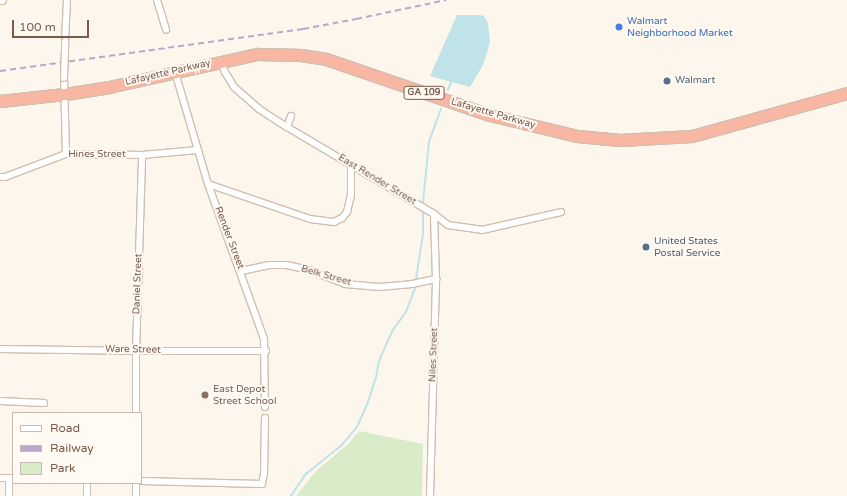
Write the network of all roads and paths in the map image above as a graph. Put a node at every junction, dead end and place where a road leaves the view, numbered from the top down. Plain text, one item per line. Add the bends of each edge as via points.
1 (67, 0) edge
2 (157, 0) edge
3 (166, 30) dead end
4 (221, 60) junction
5 (175, 72) junction
6 (847, 93) edge
7 (65, 94) junction
8 (0, 101) edge
9 (291, 116) dead end
10 (287, 127) junction
11 (198, 150) junction
12 (66, 154) junction
13 (142, 155) junction
14 (351, 164) junction
15 (0, 177) edge
16 (208, 184) junction
17 (561, 212) dead end
18 (434, 214) junction
19 (241, 271) junction
20 (436, 279) junction
21 (0, 349) edge
22 (136, 351) junction
23 (266, 351) junction
24 (0, 401) edge
25 (44, 403) dead end
26 (265, 407) dead end
27 (136, 412) edge
28 (265, 418) dead end
29 (0, 478) edge
30 (11, 478) edge
31 (142, 481) edge
32 (87, 484) edge
33 (136, 484) edge
34 (9, 496) edge
35 (87, 496) edge
36 (136, 496) edge
37 (430, 496) edge

1 - 7 street, bridge
2 - 3 street
4 - 5 highway, Lafayette Parkway / GA 109
4 - 6 highway, Lafayette Parkway / GA 109 via 257,54 326,59 490,115 578,136 620,140 692,136
4 - 10 street, East Render Street via 234,87
5 - 7 highway, Lafayette Parkway / GA 109
5 - 11 street, Render Street
7 - 8 highway, Lafayette Parkway / GA 109
7 - 12 street
9 - 10 street
10 - 14 street, East Render Street
11 - 13 street, Hines Street
11 - 16 street, Render Street
12 - 13 street, Hines Street
12 - 15 street, Hines Street
13 - 22 street, Daniel Street
14 - 16 street via 351,194 347,212 334,222 310,219
14 - 18 street, East Render Street
16 - 19 street, Render Street
17 - 18 street, East Render Street via 482,230 448,225
18 - 20 street, Niles Street
19 - 20 street, Belk Street via 269,265 287,265 309,270 345,284 379,287
19 - 23 street, Render Street
20 - 37 street, Niles Street
21 - 22 street, Ware Street
22 - 23 street, Ware Street
22 - 27 street, Daniel Street
23 - 26 street, Render Street
24 - 25 street
28 - 31 street via 262,484
29 - 30 street
30 - 34 street
32 - 35 street
33 - 36 street

